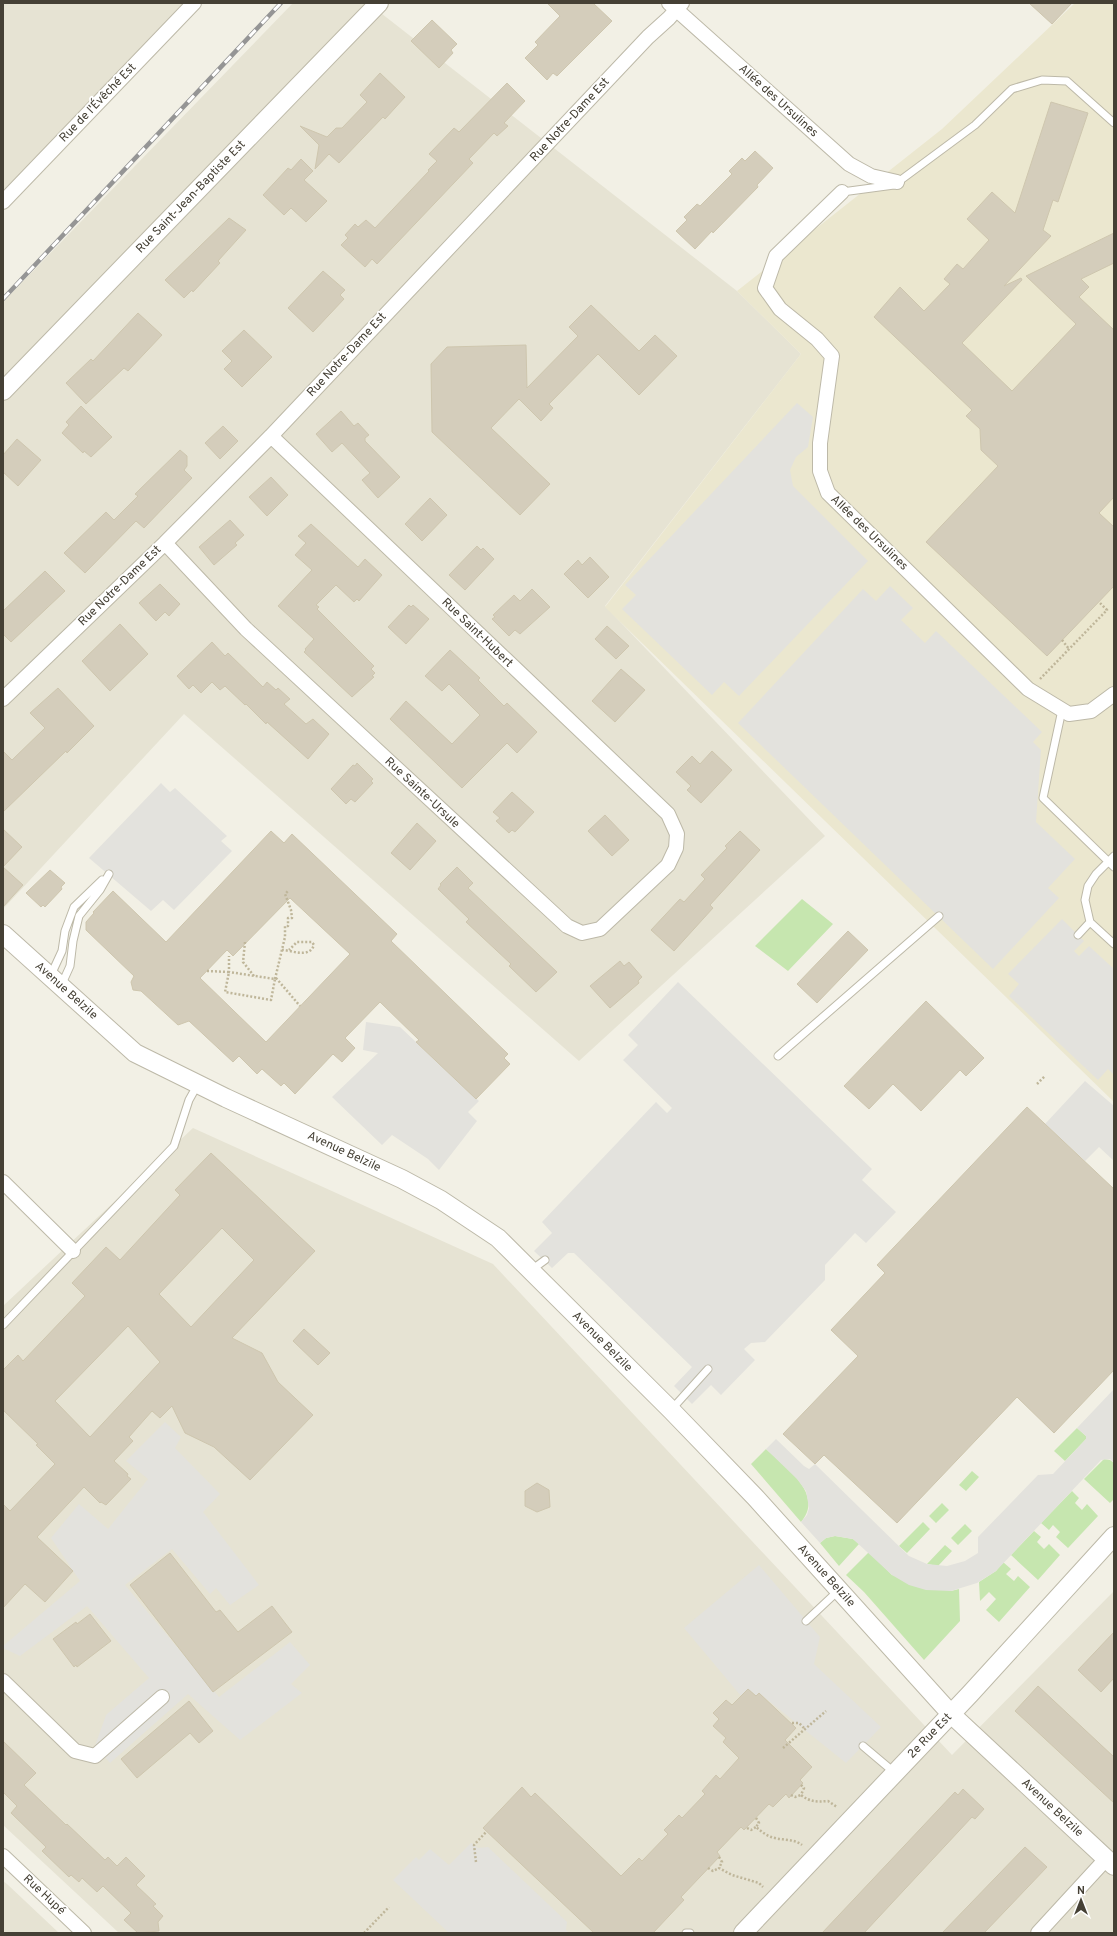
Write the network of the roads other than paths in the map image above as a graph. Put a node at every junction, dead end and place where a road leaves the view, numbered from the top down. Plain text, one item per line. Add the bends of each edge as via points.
1 (194, 3) edge
2 (379, 3) edge
3 (676, 5) edge
4 (1114, 123) edge
5 (897, 182) junction
6 (842, 192) joint
7 (5, 195) edge
8 (3, 391) edge
9 (271, 436) junction
10 (165, 544) junction
11 (1114, 694) edge
12 (3, 699) edge
13 (1062, 710) junction
14 (677, 834) joint
15 (1111, 859) edge
16 (1114, 868) edge
17 (938, 916) dead end
18 (1090, 922) junction
19 (3, 934) edge
20 (1078, 935) dead end
21 (1114, 944) edge
22 (56, 982) junction
23 (778, 1056) dead end
24 (198, 1084) junction
25 (3, 1182) edge
26 (73, 1251) junction
27 (545, 1260) dead end
28 (530, 1271) junction
29 (3, 1325) edge
30 (708, 1368) dead end
31 (671, 1410) junction
32 (1114, 1536) edge
33 (840, 1590) junction
34 (806, 1621) dead end
35 (3, 1681) edge
36 (162, 1697) dead end
37 (951, 1714) junction
38 (863, 1746) dead end
39 (895, 1773) junction
40 (3, 1856) edge
41 (1110, 1863) edge
42 (84, 1933) edge
43 (686, 1933) edge
44 (690, 1933) edge
45 (743, 1933) edge
46 (1038, 1933) edge

1 - 7 street, Rue de l'Évêché Est
2 - 8 street, Rue Saint-Jean-Baptiste Est
3 - 5 street, Allée des Ursulines via 849,164 871,176
3 - 9 street, Rue Notre-Dame Est
4 - 5 lane via 1067,81 1042,80 1012,89 975,125
5 - 6 lane via 894,185
6 - 13 street, Allée des Ursulines via 776,256 765,288 780,309 818,339 832,356 820,443 820,471 828,493 1028,689
9 - 10 street, Rue Notre-Dame Est
9 - 14 street, Rue Saint-Hubert via 668,814
10 - 12 street, Rue Notre-Dame Est
10 - 14 street, Rue Sainte-Ursule via 246,629 567,926 582,933 600,929 668,865 676,848
11 - 13 street, Allée des Ursulines via 1091,711 1069,714
13 - 15 lane via 1043,798
15 - 16 lane
15 - 18 lane via 1088,886 1085,900
17 - 23 lane
18 - 20 lane
18 - 21 lane
19 - 22 street, Avenue Belzile
22 - 22 lane via 70,966 72,941 79,916 100,890 108,874 74,907 65,931
22 - 24 street, Avenue Belzile via 135,1052
24 - 26 lane via 189,1100 174,1146
24 - 28 street, Avenue Belzile via 402,1179 441,1200 498,1238
25 - 26 street
26 - 29 lane
27 - 28 lane
28 - 31 street, Avenue Belzile
30 - 31 lane
31 - 33 street, Avenue Belzile
32 - 37 street, 2e Rue Est
33 - 34 lane
33 - 37 street, Avenue Belzile
35 - 36 street via 75,1751 95,1756
37 - 39 street, 2e Rue Est
37 - 41 street, Avenue Belzile
38 - 39 lane
39 - 45 street, 2e Rue Est
40 - 42 street, Rue Hupé
41 - 46 street
43 - 44 lane

